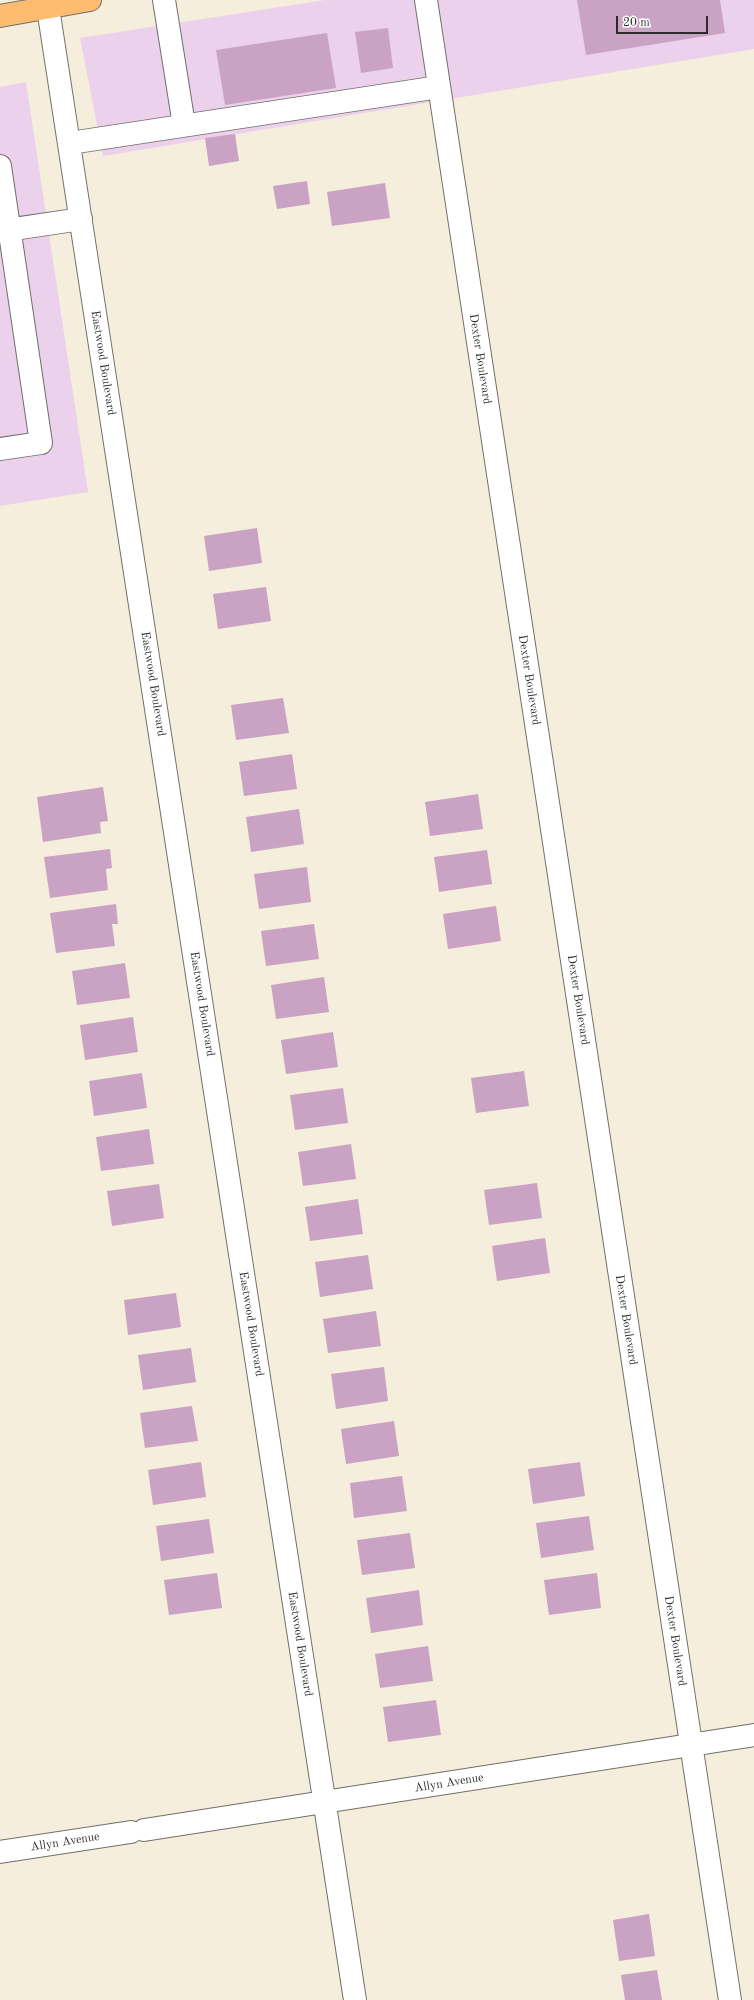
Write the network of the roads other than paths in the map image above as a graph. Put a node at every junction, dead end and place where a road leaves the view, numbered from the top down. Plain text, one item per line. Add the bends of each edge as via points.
1 (90, 0) edge
2 (164, 0) edge
3 (426, 0) edge
4 (48, 8) junction
5 (0, 16) edge
6 (439, 87) junction
7 (184, 125) junction
8 (70, 143) junction
9 (0, 166) edge
10 (81, 219) junction
11 (4, 230) edge
12 (0, 449) edge
13 (754, 1735) edge
14 (691, 1745) junction
15 (325, 1802) junction
16 (0, 1852) edge
17 (355, 2000) edge
18 (730, 2000) edge

1 - 4 highway
2 - 7 street
3 - 6 street, Dexter Boulevard
4 - 5 highway
4 - 8 street, Eastwood Boulevard
6 - 7 street
6 - 14 street, Dexter Boulevard
7 - 8 street
8 - 10 street, Eastwood Boulevard
9 - 11 street
10 - 11 street
10 - 15 street, Eastwood Boulevard
11 - 12 street via 41,443
13 - 14 street, Allyn Avenue
14 - 15 street, Allyn Avenue
14 - 18 street, Dexter Boulevard
15 - 16 street, Allyn Avenue
15 - 17 street, Eastwood Boulevard

